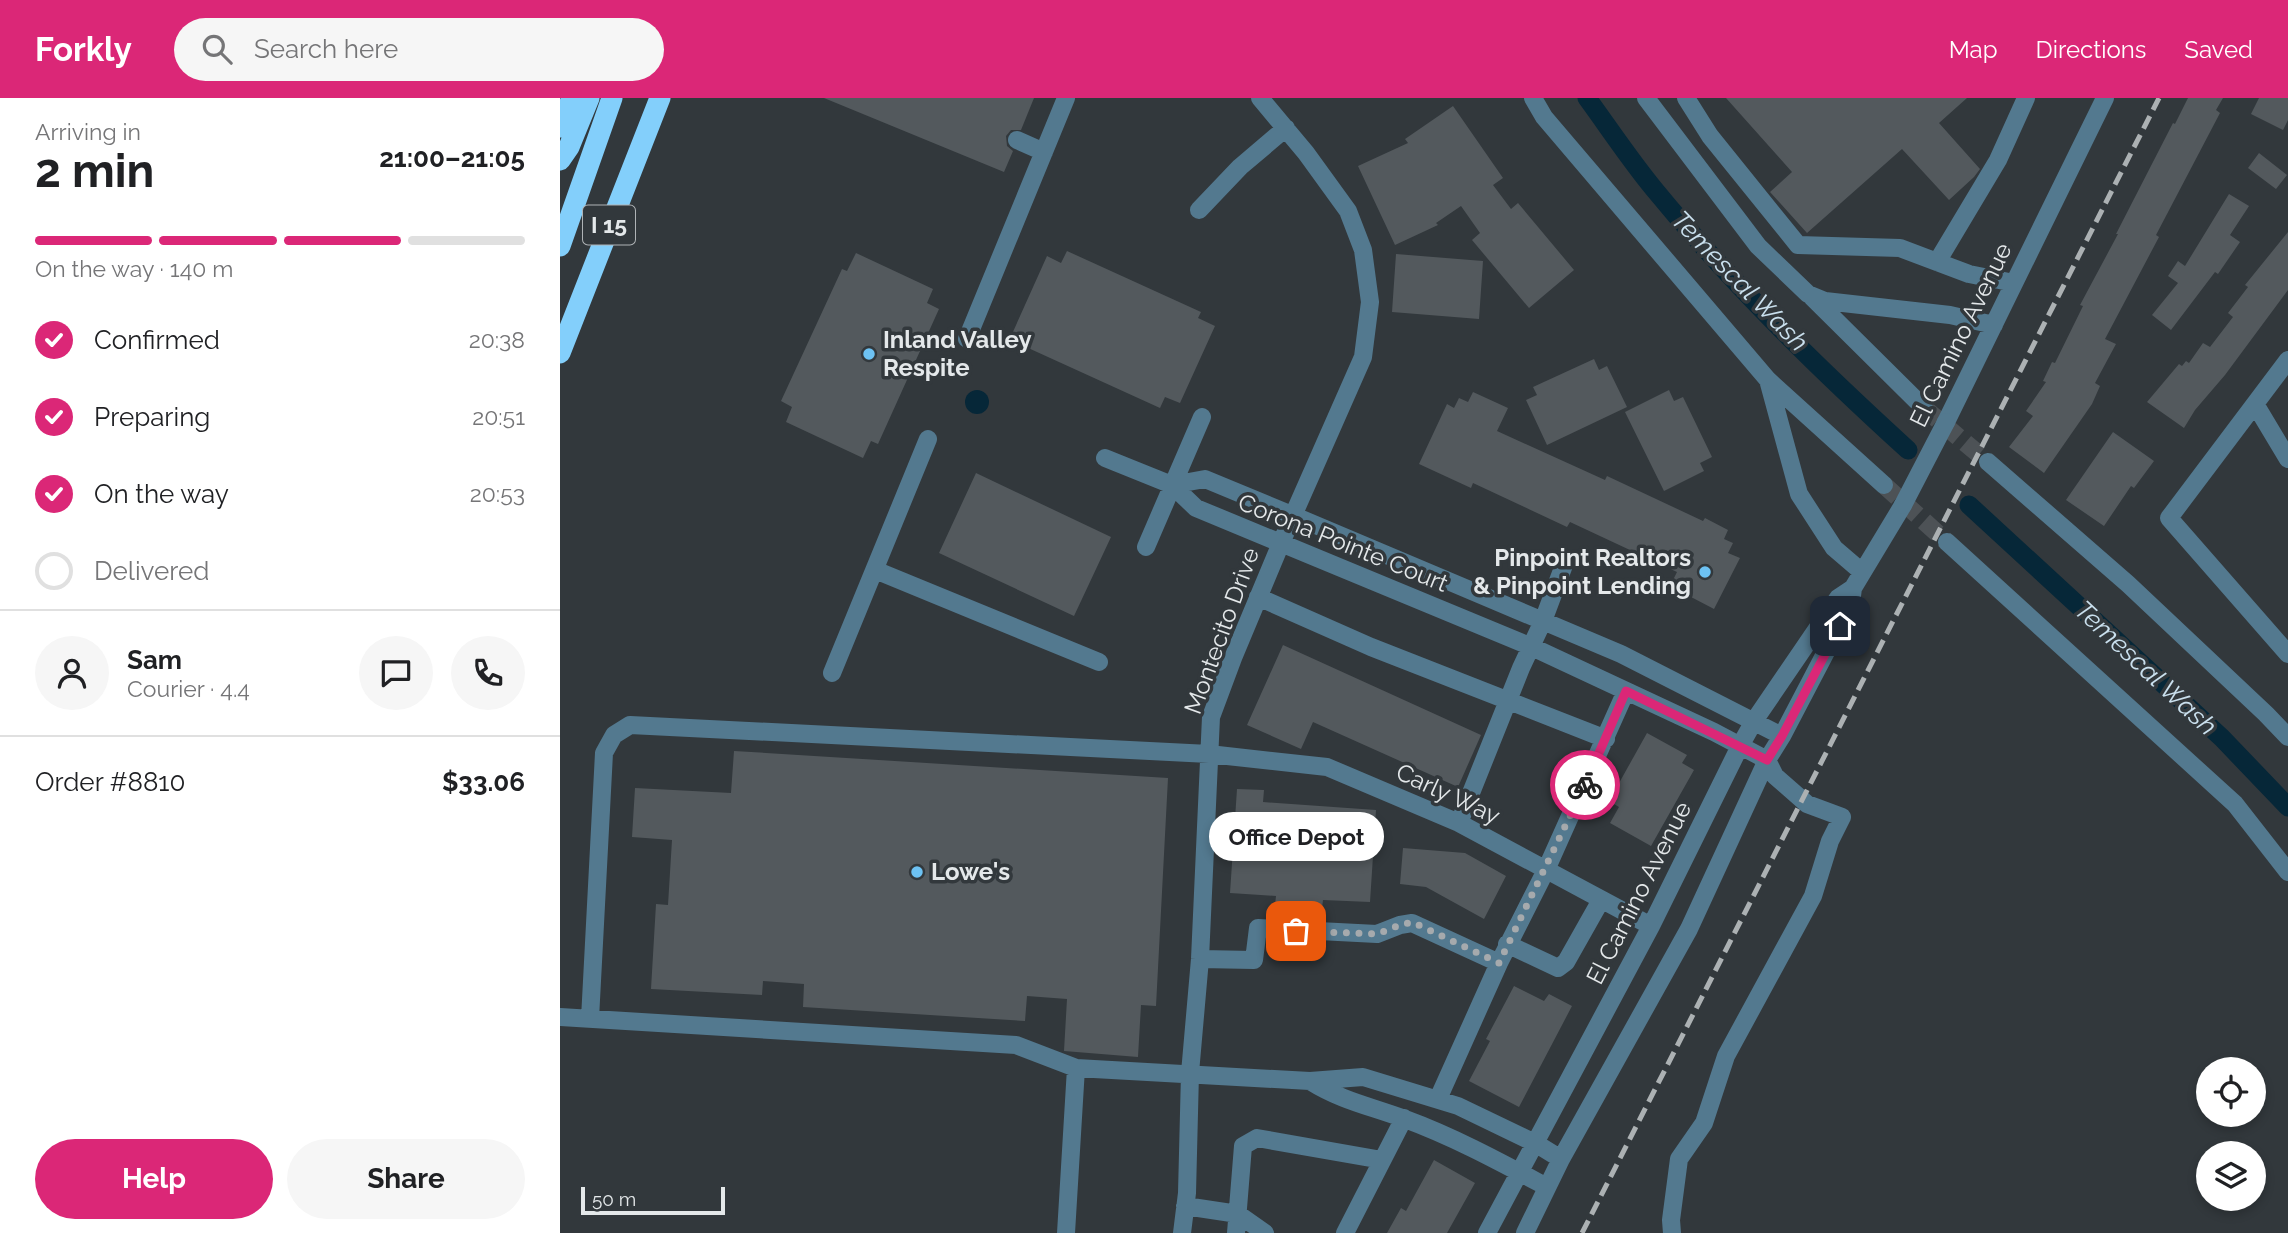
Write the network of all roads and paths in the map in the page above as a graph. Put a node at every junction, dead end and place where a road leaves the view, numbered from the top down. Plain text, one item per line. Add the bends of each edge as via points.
1 (572, 98) edge
2 (590, 98) edge
3 (612, 98) edge
4 (628, 98) edge
5 (660, 98) edge
6 (1065, 98) edge
7 (1259, 98) edge
8 (1533, 98) edge
9 (1646, 98) edge
10 (1686, 98) edge
11 (2026, 98) edge
12 (2105, 98) edge
13 (560, 127) edge
14 (1286, 128) junction
15 (1017, 140) dead end
16 (1044, 152) junction
17 (560, 160) edge
18 (580, 191) junction
19 (1199, 210) dead end
20 (560, 246) edge
21 (1937, 262) junction
22 (2014, 283) junction
23 (1808, 294) junction
24 (1994, 325) junction
25 (967, 339) dead end
26 (560, 353) edge
27 (2288, 360) edge
28 (1768, 380) junction
29 (2255, 404) junction
30 (1924, 408) tunnel mouth
31 (1202, 417) dead end
32 (929, 439) dead end
33 (1105, 458) dead end
34 (2288, 459) edge
35 (1988, 462) tunnel mouth
36 (1172, 485) junction
37 (1884, 485) tunnel mouth
38 (1292, 515) junction
39 (1947, 542) tunnel mouth
40 (1281, 543) junction
41 (1146, 547) dead end
42 (1564, 565) dead end
43 (875, 570) junction
44 (1862, 572) junction
45 (1853, 589) junction
46 (1258, 597) junction
47 (1543, 621) junction
48 (1532, 647) junction
49 (2288, 654) edge
50 (1099, 662) dead end
51 (832, 673) dead end
52 (1626, 691) junction
53 (1507, 702) junction
54 (1754, 720) junction
55 (1782, 736) junction
56 (2288, 737) edge
57 (1605, 739) junction
58 (1740, 746) junction
59 (1209, 754) junction
60 (1767, 760) junction
61 (1459, 824) junction
62 (1546, 870) junction
63 (2288, 872) edge
64 (1601, 900) junction
65 (1651, 926) junction
66 (1507, 944) junction
67 (1200, 959) junction
68 (1499, 963) junction
69 (560, 1017) edge
70 (590, 1019) junction
71 (1076, 1068) junction
72 (1190, 1073) junction
73 (1310, 1081) junction
74 (1438, 1099) junction
75 (1404, 1118) junction
76 (1535, 1143) junction
77 (1561, 1159) junction
78 (1382, 1160) junction
79 (1520, 1173) junction
80 (1546, 1187) junction
81 (1185, 1206) junction
82 (1238, 1214) junction
83 (1066, 1233) edge
84 (1182, 1233) edge
85 (1236, 1233) edge
86 (1265, 1233) edge
87 (1345, 1233) edge
88 (1487, 1233) edge
89 (1525, 1233) edge
90 (1672, 1233) edge

1 - 13 highway
2 - 17 highway
3 - 18 highway
4 - 18 highway via 604,154
5 - 26 highway, I 15
6 - 16 street
7 - 14 street, Montecito Drive
8 - 28 street via 1544,117
9 - 23 street via 1758,246
10 - 21 street via 1710,136 1798,245 1900,248
11 - 21 street via 1998,160
12 - 22 street, El Camino Avenue
14 - 19 street
14 - 38 street, Montecito Drive via 1348,211 1363,250 1370,302 1363,357
15 - 16 street
16 - 25 street
18 - 20 highway
21 - 22 street
22 - 24 street, El Camino Avenue
23 - 24 street via 1825,301 1950,315
23 - 30 street
24 - 44 street, El Camino Avenue, bridge via 1903,505
27 - 29 street
28 - 37 street
28 - 44 street via 1799,494 1835,548
29 - 34 street
29 - 49 street via 2169,518
31 - 36 street
32 - 43 street
33 - 36 street
35 - 56 street via 2128,584
36 - 38 street, Corona Pointe Court via 1205,479
36 - 40 street, Corona Pointe Court via 1196,508
36 - 41 street
38 - 40 street, Montecito Drive
38 - 47 street, Corona Pointe Court
39 - 63 street via 2235,804
40 - 46 street, Montecito Drive
40 - 48 street, Corona Pointe Court
42 - 47 street
43 - 50 street
43 - 51 street
44 - 45 street, El Camino Avenue
45 - 54 street, El Camino Avenue via 1838,598
45 - 55 street, El Camino Avenue via 1851,604
46 - 53 street
46 - 59 street, Montecito Drive via 1211,717
47 - 48 street
47 - 54 street, Corona Pointe Court
48 - 52 street, Corona Pointe Court
48 - 53 street
52 - 57 street
52 - 58 street, Corona Pointe Court
53 - 57 street
53 - 61 street
54 - 55 street, Corona Pointe Court
54 - 58 street, El Camino Avenue
55 - 60 street, El Camino Avenue
57 - 62 street
58 - 60 street, Corona Pointe Court
58 - 65 street, El Camino Avenue
59 - 61 street, Carly Way via 1327,767
59 - 67 street, Montecito Drive
59 - 70 street, Carly Way via 630,726 614,735 604,753
60 - 77 street, El Camino Avenue via 1689,929
60 - 90 street via 1776,776 1807,804 1842,817 1813,896 1726,1056 1704,1124 1679,1159
61 - 62 street, Carly Way
62 - 64 street, Carly Way
62 - 66 street
64 - 65 street, Carly Way
64 - 66 street via 1566,962 1558,968
65 - 76 street, El Camino Avenue
66 - 68 street
67 - 68 street via 1254,960 1258,928 1377,934 1412,922
67 - 72 street, Montecito Drive
68 - 74 street
69 - 70 street
70 - 71 street via 1016,1045
71 - 72 street
71 - 83 street
72 - 73 street
72 - 81 street, Montecito Drive
73 - 74 street via 1363,1077
73 - 75 street via 1332,1095
74 - 76 street
75 - 78 street
75 - 79 street
76 - 77 street
76 - 79 street, El Camino Avenue
77 - 80 street, El Camino Avenue
78 - 82 street via 1257,1138 1243,1146
78 - 87 street
79 - 80 street
79 - 88 street, El Camino Avenue
80 - 89 street, El Camino Avenue
81 - 82 street
81 - 84 street, Montecito Drive
82 - 85 street
82 - 86 street

